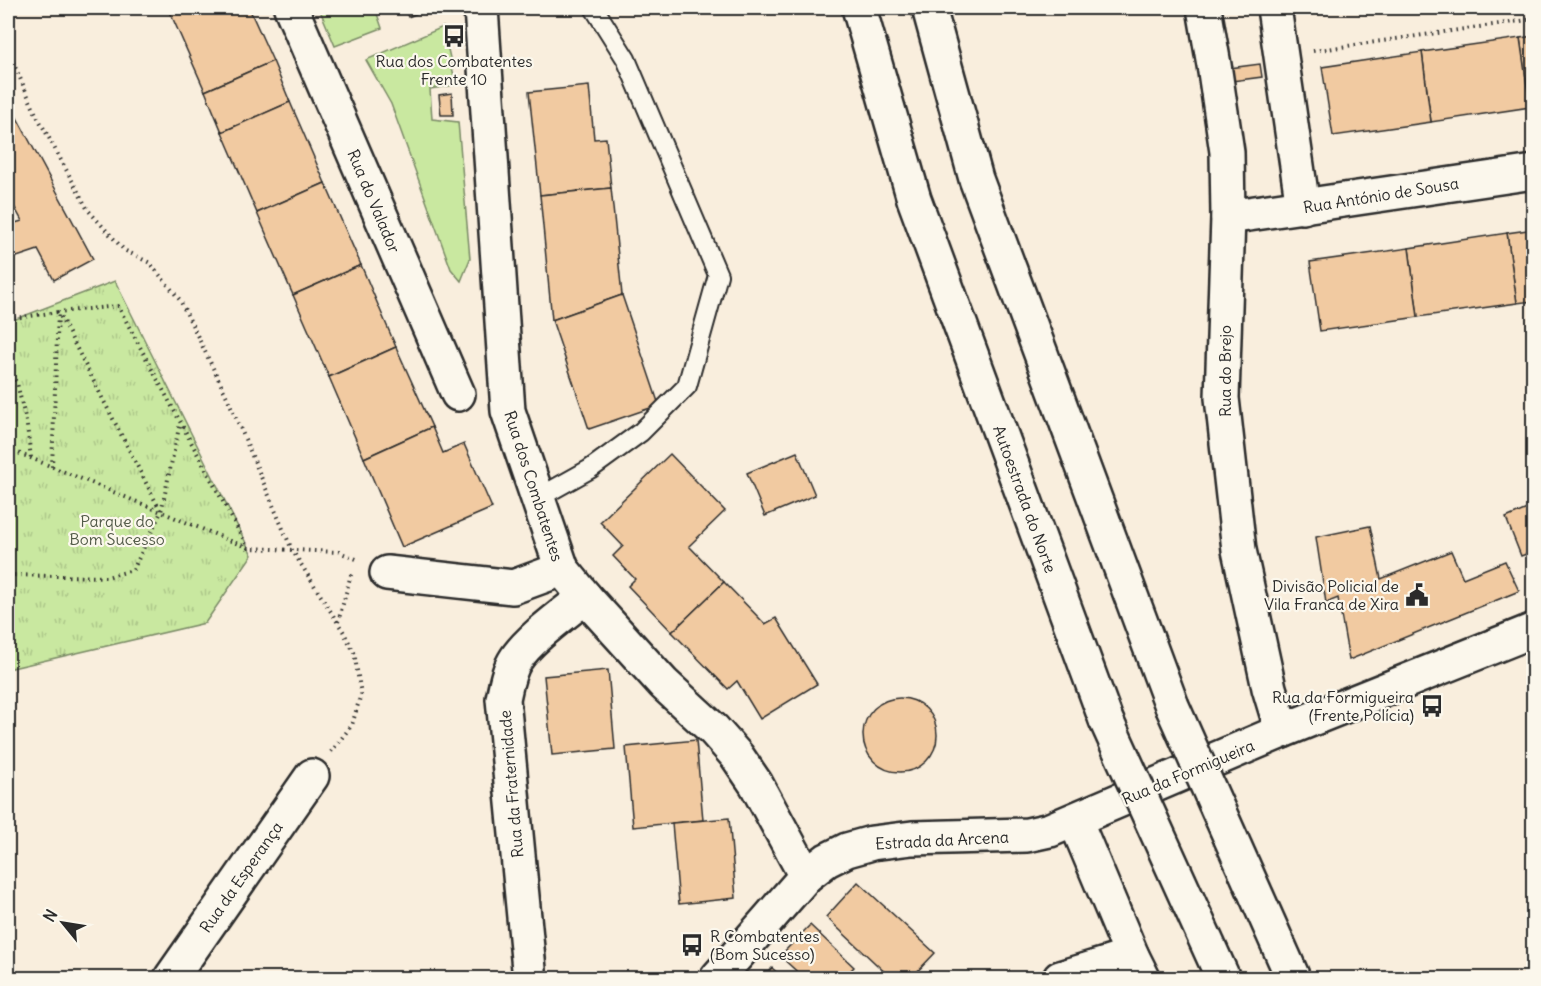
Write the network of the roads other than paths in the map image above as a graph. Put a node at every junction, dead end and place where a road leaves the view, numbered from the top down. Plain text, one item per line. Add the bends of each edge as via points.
1 (291, 8) edge
2 (481, 8) edge
3 (594, 8) edge
4 (859, 8) edge
5 (929, 8) edge
6 (1204, 8) edge
7 (1274, 8) edge
8 (1533, 172) edge
9 (1303, 207) junction
10 (1228, 217) junction
11 (458, 394) dead end
12 (538, 498) junction
13 (562, 569) junction
14 (387, 573) road end
15 (585, 597) junction
16 (1533, 630) edge
17 (1282, 731) junction
18 (312, 776) road end
19 (1075, 820) junction
20 (806, 876) junction
21 (1137, 967) edge
22 (529, 969) dead end
23 (171, 978) edge
24 (717, 978) edge
25 (1060, 978) edge
26 (1223, 978) edge
27 (1293, 978) edge

1 - 11 main road, Rua do Valador
2 - 12 main road, Rua dos Combatentes via 508,411
3 - 12 lane via 626,59 718,275 687,386 641,432 590,469
4 - 26 main road, Autoestrada do Norte, bridge via 914,199 1106,720
5 - 27 main road, bridge via 976,179 1172,706
6 - 10 main road, Rua do Brejo via 1227,152
7 - 9 main road
8 - 9 main road, Rua António de Sousa
9 - 10 main road, Rua António de Sousa
10 - 17 main road, Rua do Brejo via 1222,398 1239,550
12 - 13 main road, Rua dos Combatentes
13 - 14 main road via 513,587
13 - 15 main road, Rua dos Combatentes
15 - 20 main road, Rua dos Combatentes via 664,684 737,756
15 - 22 main road, Rua da Fraternidade via 526,646 507,678 503,699
16 - 17 main road, Rua da Formigueira
17 - 19 main road, Rua da Formigueira
18 - 23 main road, Rua da Esperança
19 - 20 main road, Estrada da Arcena via 1027,835 872,843 847,850
19 - 21 main road
20 - 24 main road, Estrada da Arcena
21 - 25 main road

